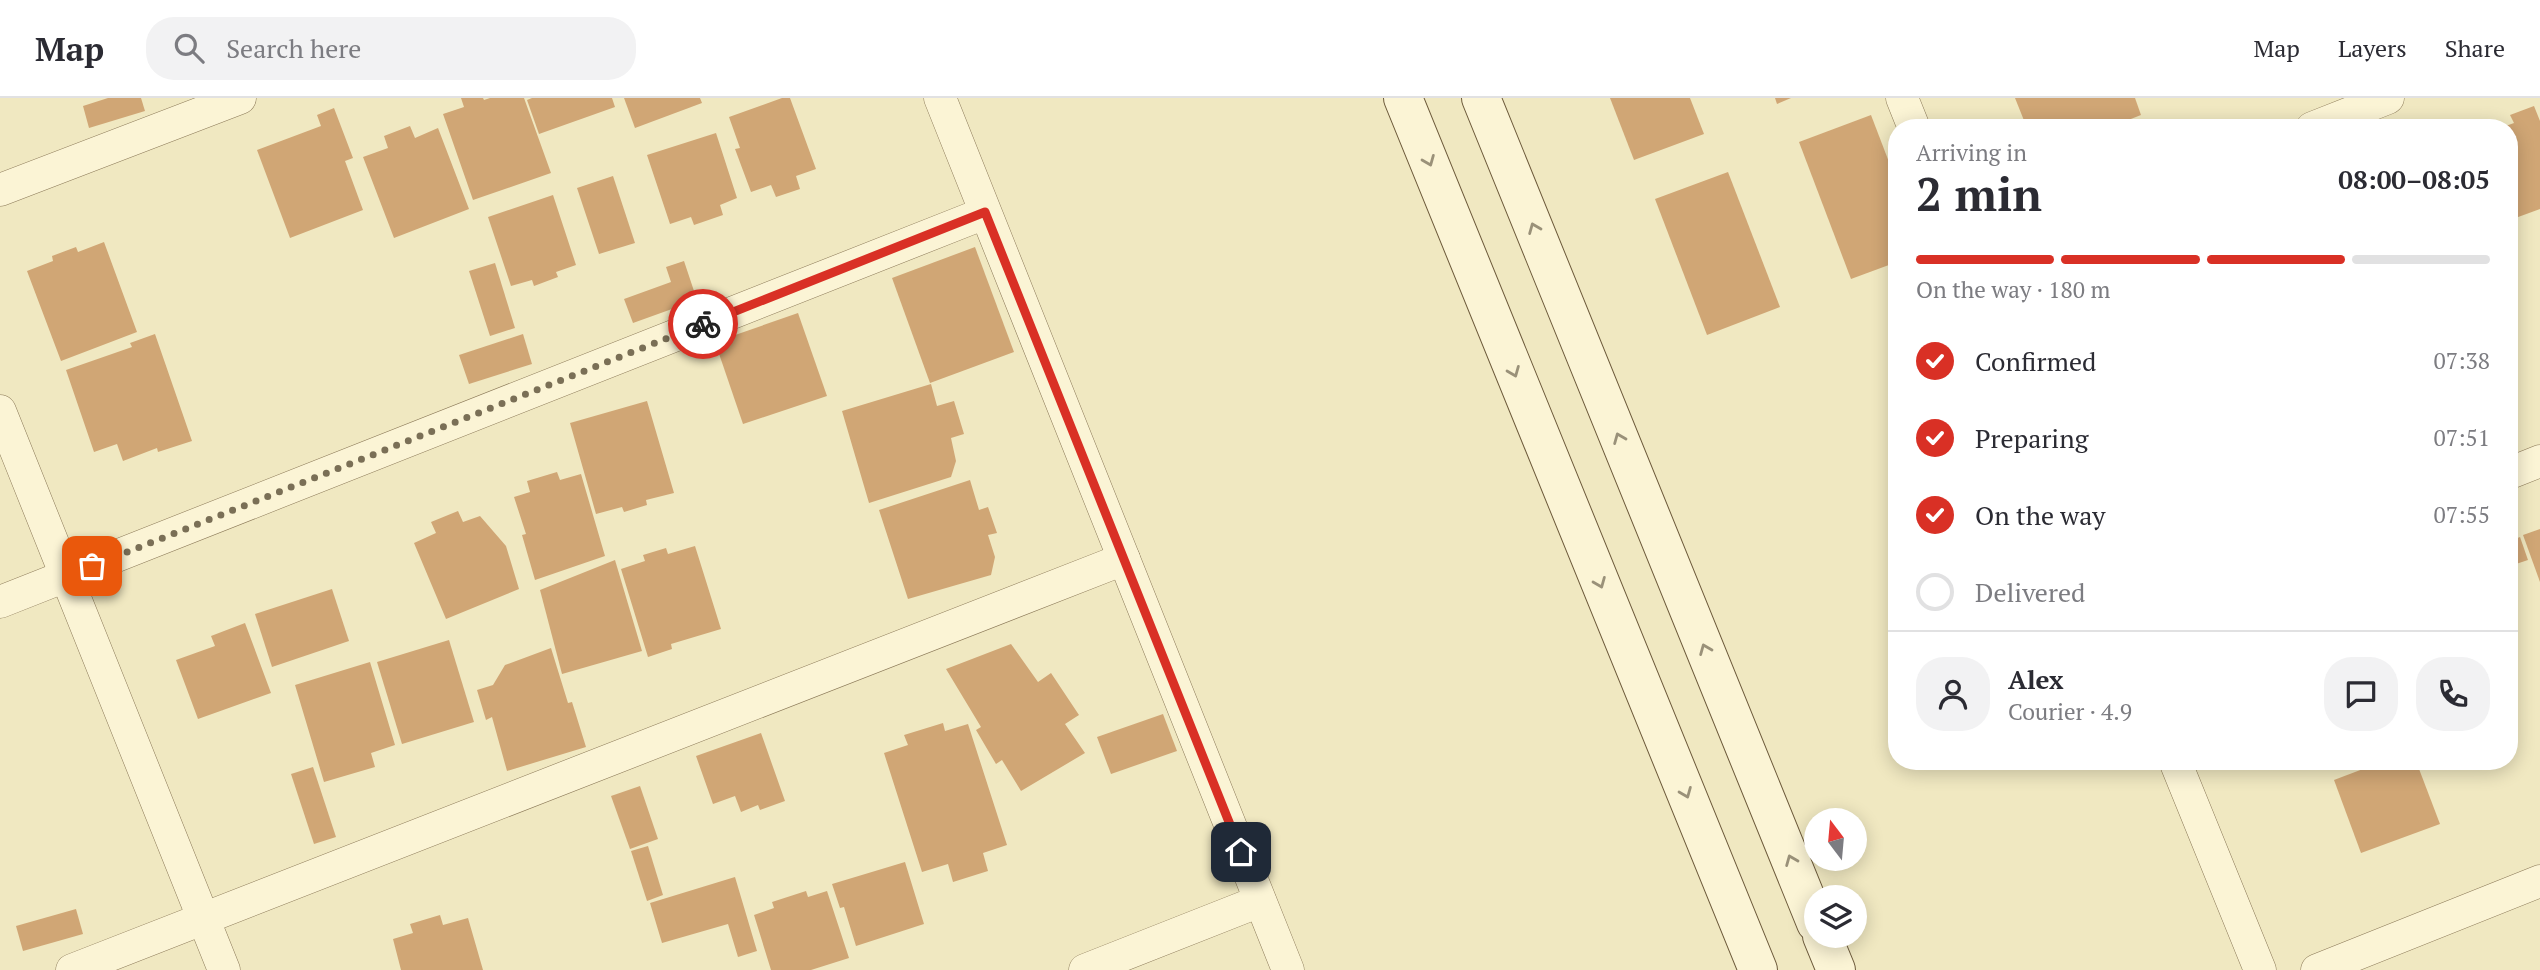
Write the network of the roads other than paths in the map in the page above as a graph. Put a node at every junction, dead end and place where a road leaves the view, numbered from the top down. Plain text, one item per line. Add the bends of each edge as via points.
1 (240, 98) edge
2 (940, 98) edge
3 (1403, 98) edge
4 (1481, 98) edge
5 (1902, 98) edge
6 (2388, 98) edge
7 (1910, 119) edge
8 (2335, 119) edge
9 (0, 190) edge
10 (985, 212) junction
11 (0, 411) edge
12 (2540, 461) edge
13 (2518, 470) edge
14 (1124, 559) junction
15 (66, 577) junction
16 (0, 602) edge
17 (2179, 770) edge
18 (2540, 881) edge
19 (1804, 893) edge
20 (1260, 901) junction
21 (204, 919) junction
22 (1827, 948) edge
23 (72, 970) edge
24 (224, 970) edge
25 (1085, 970) edge
26 (1288, 970) edge
27 (1758, 970) edge
28 (1836, 970) edge
29 (2260, 970) edge
30 (2317, 970) edge

1 - 9 street
2 - 10 street
3 -> 27 main road
19 -> 4 main road
5 - 7 street
6 - 8 street
10 - 14 street
10 - 15 street
11 - 15 street
12 - 13 street
14 - 20 street
14 - 21 street
15 - 16 street
15 - 21 street
17 - 29 street
18 - 30 street
20 - 25 street
20 - 26 street
21 - 23 street
21 - 24 street
22 - 28 main road

